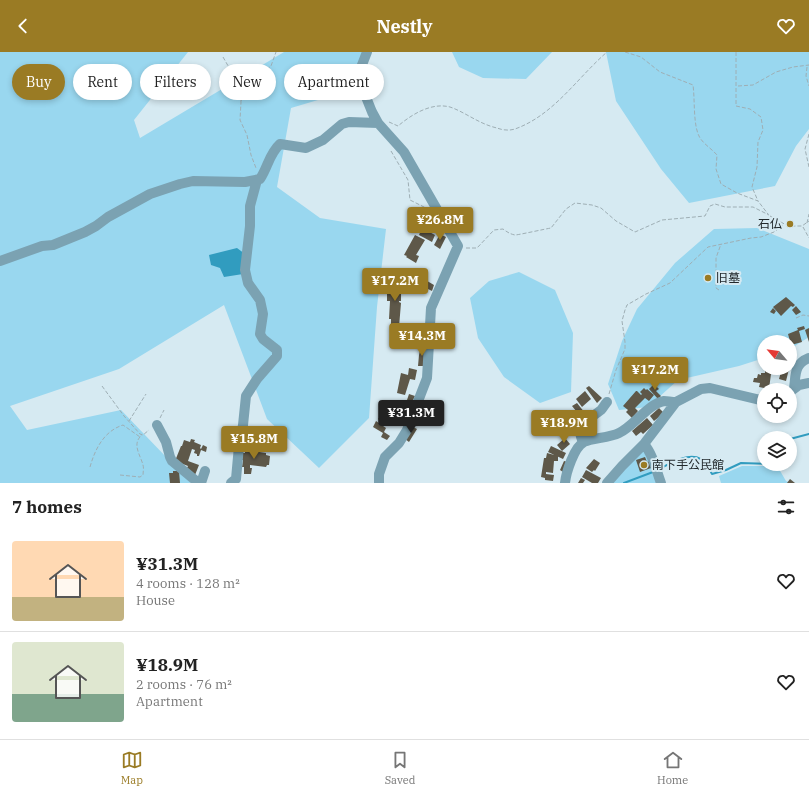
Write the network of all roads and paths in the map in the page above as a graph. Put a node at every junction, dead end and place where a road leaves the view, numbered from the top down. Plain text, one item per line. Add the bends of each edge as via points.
1 (276, 52) edge
2 (367, 52) edge
3 (608, 52) edge
4 (625, 52) edge
5 (736, 52) edge
6 (224, 57) dead end
7 (808, 66) edge
8 (737, 86) junction
9 (809, 86) edge
10 (241, 102) junction
11 (383, 122) junction
12 (809, 134) edge
13 (388, 146) dead end
14 (809, 167) edge
15 (257, 180) junction
16 (758, 201) junction
17 (437, 212) junction
18 (809, 214) edge
19 (769, 215) junction
20 (809, 221) edge
21 (806, 223) junction
22 (783, 224) junction
23 (802, 226) junction
24 (809, 238) edge
25 (721, 244) junction
26 (458, 246) junction
27 (0, 261) edge
28 (719, 290) dead end
29 (809, 316) edge
30 (796, 318) dead end
31 (809, 358) edge
32 (794, 383) edge
33 (809, 383) edge
34 (102, 386) dead end
35 (797, 387) edge
36 (146, 394) dead end
37 (757, 399) edge
38 (607, 402) joint
39 (676, 402) junction
40 (164, 410) dead end
41 (129, 422) junction
42 (157, 424) junction
43 (143, 435) junction
44 (140, 437) junction
45 (583, 442) junction
46 (644, 444) junction
47 (90, 467) dead end
48 (204, 471) dead end
49 (120, 474) dead end
50 (196, 483) edge
51 (201, 483) edge
52 (231, 483) edge
53 (379, 483) edge
54 (564, 483) edge
55 (607, 483) edge
56 (661, 483) edge

1 - 10 path via 271,66 246,86
2 - 11 street via 360,70 360,82 372,112
3 - 11 path via 559,101 533,120 513,130 490,127 451,107 441,106 409,117 398,126
4 - 16 path via 641,57 660,72 693,85 694,114 699,137 717,155 716,169 721,184
5 - 8 path
6 - 10 path via 239,85
7 - 8 path via 776,72 753,85
7 - 9 path via 806,76
8 - 16 path via 736,106 750,109 761,117 763,130 758,142 757,167 752,187
10 - 15 path via 240,120 258,171
11 - 15 street via 342,124 322,140 306,148 280,144 273,150 264,174
11 - 17 street via 404,152
12 - 14 path via 806,149
13 - 17 path via 408,180 410,200
15 - 27 street via 193,181 180,184 150,194 85,232
15 - 52 street via 250,206 245,270 248,283 260,300 263,314 260,334 277,350 277,356 246,396 236,479
16 - 19 path
17 - 26 street
18 - 21 path
19 - 22 path
19 - 26 path via 753,207 715,204 710,206 705,216 662,220 635,232 601,208 575,203 566,209 551,228 517,236 503,229 494,230 477,248
20 - 21 path
21 - 23 path
22 - 23 path
22 - 25 path via 774,232 761,237
23 - 24 path
25 - 28 path via 716,258 716,288
25 - 38 path via 708,247 670,283 627,305 622,321 625,349
26 - 53 street via 431,308 427,378 407,430 385,457 379,474
29 - 30 path
31 - 32 street via 797,367
33 - 35 street
34 - 41 path
36 - 41 path
37 - 39 street via 710,388 701,389
38 - 45 street via 580,428
39 - 45 street via 658,403 619,433
39 - 46 street
40 - 42 path
41 - 43 path
42 - 43 path
42 - 50 street via 172,461
43 - 44 path
44 - 47 path via 123,424 116,427 98,446
44 - 49 path via 137,444 138,455 144,466 142,475 140,477
45 - 54 street via 566,472
46 - 55 street
46 - 56 street via 649,449
48 - 51 street

